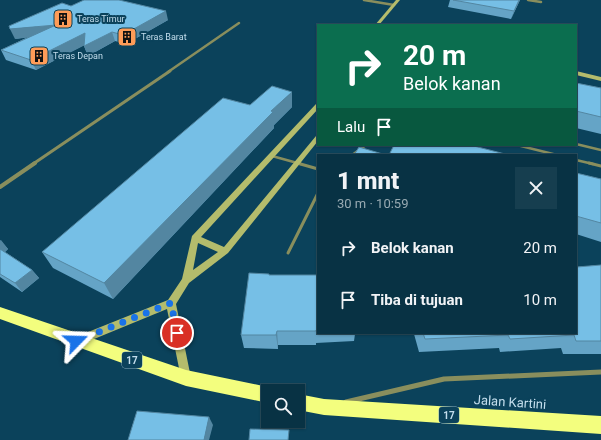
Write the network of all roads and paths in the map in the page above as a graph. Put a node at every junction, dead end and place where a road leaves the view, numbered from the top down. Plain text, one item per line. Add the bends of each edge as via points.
1 (364, 0) edge
2 (398, 0) edge
3 (528, 0) edge
4 (541, 2) dead end
5 (394, 5) junction
6 (239, 23) dead end
7 (378, 24) edge
8 (577, 73) edge
9 (601, 79) edge
10 (317, 106) edge
11 (317, 138) edge
12 (577, 144) edge
13 (365, 146) edge
14 (521, 146) edge
15 (601, 150) edge
16 (353, 154) edge
17 (553, 154) edge
18 (270, 156) junction
19 (577, 160) edge
20 (297, 163) junction
21 (601, 166) edge
22 (317, 170) edge
23 (0, 187) edge
24 (317, 195) edge
25 (195, 238) junction
26 (226, 251) junction
27 (288, 253) dead end
28 (186, 280) junction
29 (171, 303) junction
30 (0, 313) edge
31 (76, 341) junction
32 (601, 372) edge
33 (186, 378) junction
34 (261, 394) edge
35 (305, 403) edge
36 (324, 407) junction
37 (601, 425) edge

1 - 5 street
2 - 5 street
3 - 4 street
5 - 7 street
6 - 23 street
8 - 9 street
10 - 18 street
11 - 20 street
12 - 15 lane
13 - 16 lane
14 - 17 lane
18 - 20 lane
18 - 25 street
19 - 21 lane
20 - 22 lane
20 - 26 street
24 - 27 lane
25 - 26 street
25 - 28 street
26 - 28 street
28 - 29 street
29 - 31 street
29 - 33 street
30 - 31 highway, 17
31 - 33 highway, 17
32 - 36 street via 444,379
33 - 34 highway, 17
35 - 36 highway, Jalan Kartini / 17
36 - 37 highway, Jalan Kartini / 17

